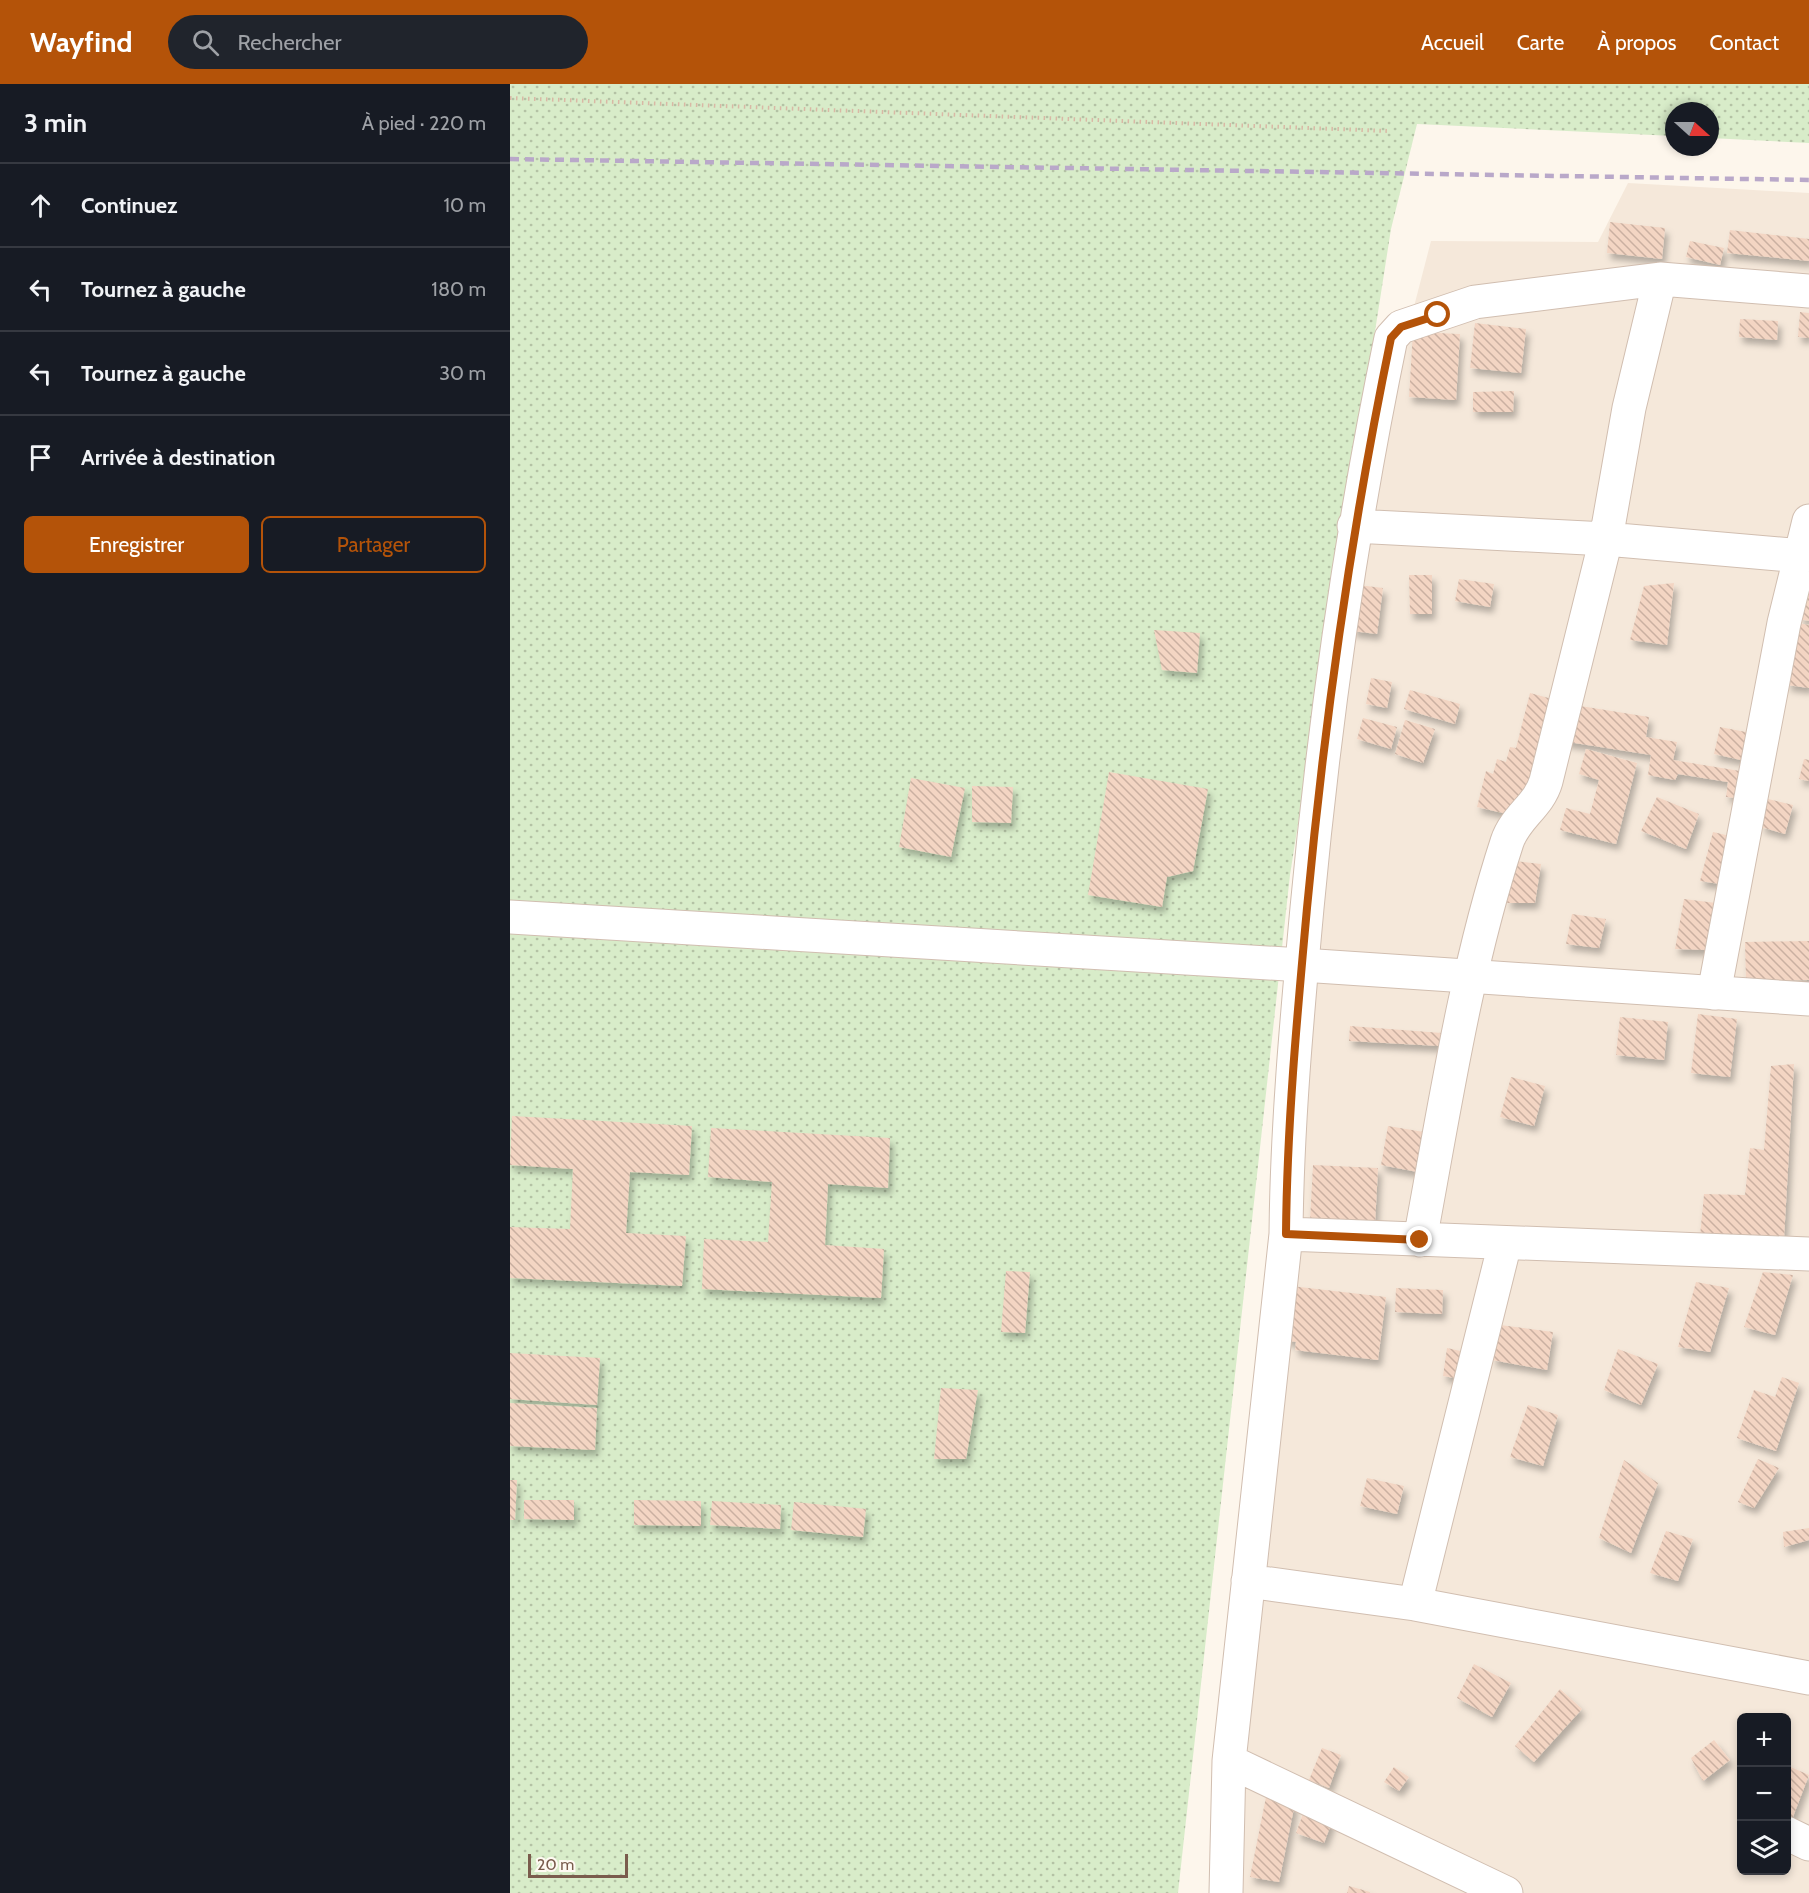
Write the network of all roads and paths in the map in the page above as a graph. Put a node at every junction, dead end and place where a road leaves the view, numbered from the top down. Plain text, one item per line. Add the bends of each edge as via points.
1 (510, 98) edge
2 (1389, 131) dead end
3 (1660, 279) junction
4 (1809, 291) edge
5 (1809, 521) edge
6 (1354, 526) junction
7 (1606, 539) junction
8 (1802, 556) junction
9 (510, 918) edge
10 (1302, 965) junction
11 (1469, 975) junction
12 (1714, 993) junction
13 (1809, 999) edge
14 (1286, 1234) junction
15 (1420, 1240) junction
16 (1505, 1243) junction
17 (1809, 1254) edge
18 (1248, 1581) junction
19 (1415, 1605) junction
20 (1809, 1678) edge
21 (1229, 1761) junction
22 (1791, 1835) edge
23 (1809, 1844) edge
24 (1226, 1893) edge
25 (1506, 1893) edge

1 - 2 path
3 - 4 street
3 - 6 street via 1475,302 1396,331 1391,338
3 - 7 street via 1629,408
5 - 8 street
6 - 7 street
6 - 10 street via 1323,745
7 - 8 street
7 - 11 street via 1542,793 1512,829
8 - 12 street via 1784,623
9 - 10 street
10 - 11 street
10 - 14 street via 1286,1154
11 - 12 street
11 - 15 street
12 - 13 street
14 - 15 street
14 - 18 street
15 - 16 street
16 - 17 street
16 - 19 street
18 - 19 street
18 - 21 street
19 - 20 street
21 - 24 street
21 - 25 street
22 - 23 street

